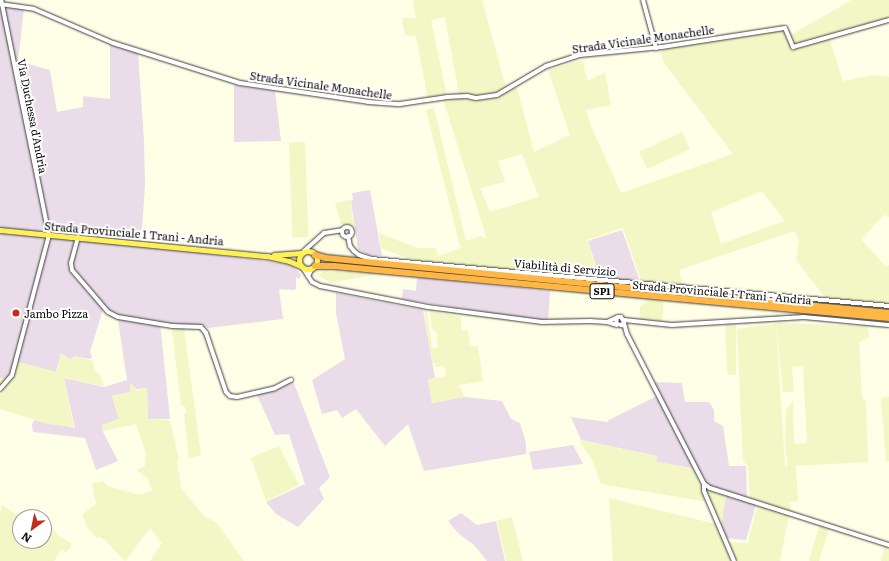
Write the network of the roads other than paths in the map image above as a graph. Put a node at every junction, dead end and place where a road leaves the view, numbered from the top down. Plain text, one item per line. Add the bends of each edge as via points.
1 (643, 0) edge
2 (1, 2) edge
3 (889, 20) edge
4 (656, 48) junction
5 (0, 230) edge
6 (342, 230) junction
7 (49, 235) junction
8 (348, 236) junction
9 (78, 238) junction
10 (303, 252) junction
11 (315, 254) junction
12 (267, 256) junction
13 (302, 267) junction
14 (313, 267) junction
15 (308, 276) junction
16 (889, 306) edge
17 (889, 313) edge
18 (617, 318) junction
19 (889, 318) edge
20 (607, 322) junction
21 (624, 322) junction
22 (618, 325) junction
23 (889, 325) edge
24 (627, 334) junction
25 (291, 380) dead end
26 (0, 389) edge
27 (704, 484) junction
28 (889, 545) edge
29 (734, 561) edge

1 - 4 street
2 - 4 street, Strada Vicinale Monachelle via 34,9 113,43 240,83 368,102 400,104 447,97 476,98 497,95 558,61 601,52
2 - 7 street, Via Duchessa d'Andria
3 - 4 street, Strada Vicinale Monachelle via 793,47 785,28
5 - 7 main road, Strada Provinciale 1 Trani - Andria / SP1
6 - 8 street via 344,236
6 - 8 street via 350,228 352,233
6 - 10 street via 324,233
7 - 9 main road, Strada Provinciale 1 Trani - Andria / SP1
7 - 26 street via 12,375
8 - 16 street, Viabilità di Servizio via 354,251 371,259
9 - 12 main road, Strada Provinciale 1 Trani - Andria / SP1
9 - 25 street via 71,263 72,270 108,312 118,317 172,326 201,327 206,333 226,392 230,396 237,397 276,388
10 - 11 main road, Strada Provinciale 1 Trani - Andria / SP1 via 310,251
10 - 12 main road, Strada Provinciale 1 Trani - Andria / SP1
10 - 13 main road via 298,258
11 - 14 main road via 317,260
11 - 17 highway, Strada Provinciale 1 Trani - Andria / SP1 via 342,260
12 - 13 main road, Strada Provinciale 1 Trani - Andria / SP1
13 - 14 main road, Strada Provinciale 1 Trani - Andria / SP1
13 - 15 street
14 - 15 street
14 - 19 highway, Strada Provinciale 1 Trani - Andria / SP1 via 342,266
15 - 20 street via 315,284 328,288 428,307 542,322
18 - 20 street
18 - 21 street via 621,317
18 - 22 street via 615,321
20 - 22 street
21 - 22 street
21 - 23 street via 672,325 804,317
21 - 24 street
22 - 24 street
24 - 27 street
27 - 28 street
27 - 29 street via 704,490

